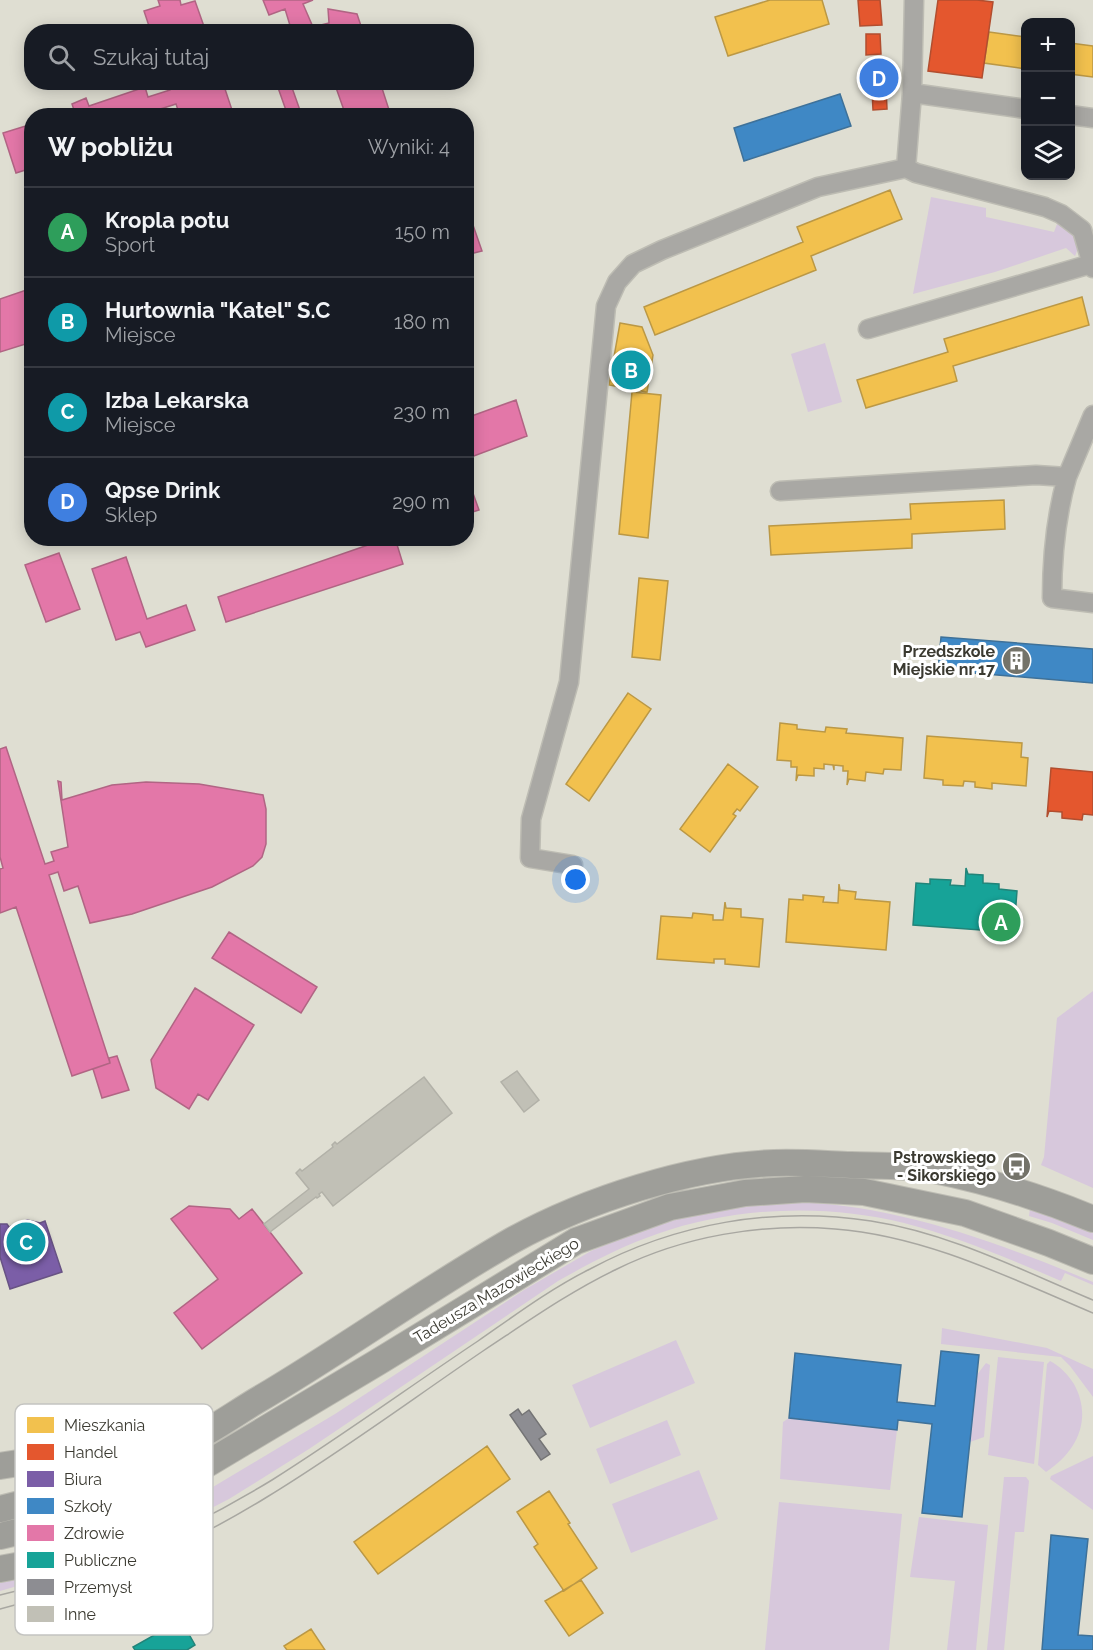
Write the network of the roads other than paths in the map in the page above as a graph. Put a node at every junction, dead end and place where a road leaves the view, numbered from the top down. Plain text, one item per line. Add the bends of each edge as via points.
1 (915, 0) edge
2 (912, 93) junction
3 (1021, 108) edge
4 (1075, 116) edge
5 (1093, 118) edge
6 (906, 168) junction
7 (1092, 266) edge
8 (868, 329) dead end
9 (1093, 415) edge
10 (1067, 477) junction
11 (780, 491) dead end
12 (1093, 603) edge
13 (573, 865) dead end
14 (1093, 1219) edge
15 (1093, 1261) edge
16 (213, 1427) edge
17 (213, 1460) edge
18 (15, 1464) edge
19 (0, 1466) edge
20 (15, 1505) edge
21 (0, 1509) edge
22 (15, 1532) edge
23 (0, 1536) edge
24 (15, 1566) edge
25 (0, 1569) edge

1 - 2 street
2 - 3 street
2 - 6 street
4 - 5 street
6 - 7 street via 1061,214 1082,230
6 - 13 street via 818,187 662,250 633,264 617,282 606,306 568,682 531,819 530,858
7 - 8 street
9 - 10 street
10 - 11 street via 1036,475
10 - 12 street via 1053,550 1052,598
14 - 16 street, Tadeusza Mazowieckiego via 984,1182 891,1166 772,1163 656,1183 578,1210 516,1239
15 - 17 street, Tadeusza Mazowieckiego via 965,1213 864,1192 745,1192 670,1207 576,1240
18 - 19 street
20 - 21 street, Tadeusza Mazowieckiego
22 - 23 street, Tadeusza Mazowieckiego
24 - 25 street

